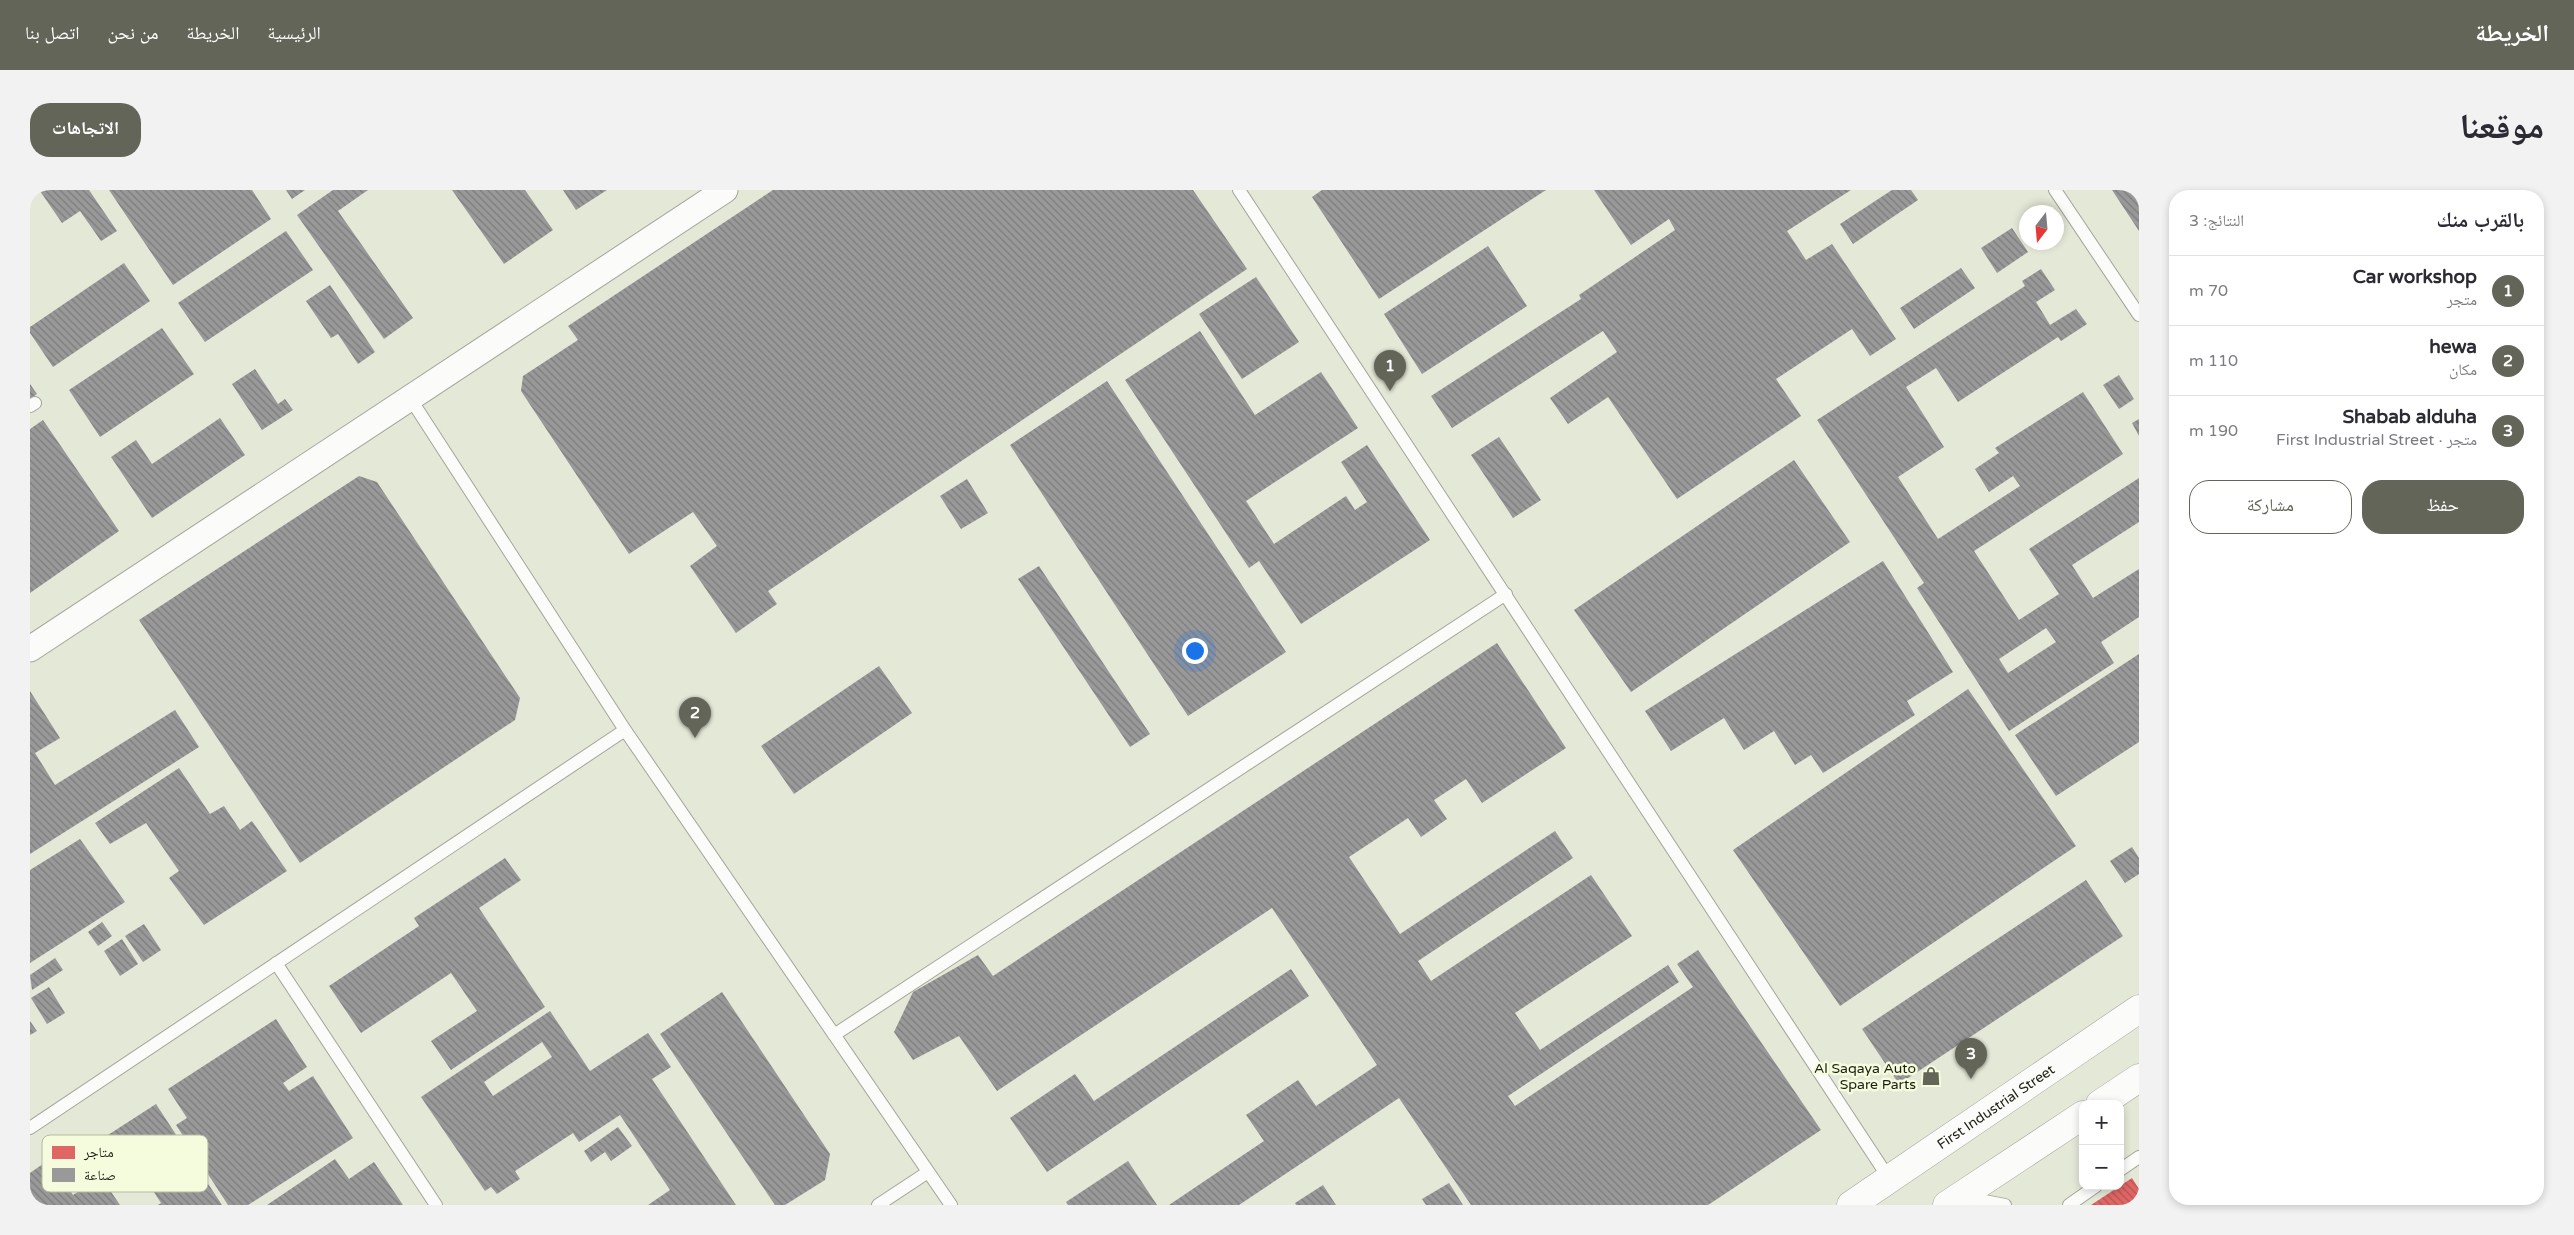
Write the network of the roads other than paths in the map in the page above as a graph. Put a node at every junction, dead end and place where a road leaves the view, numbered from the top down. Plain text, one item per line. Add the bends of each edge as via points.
1 (725, 190) edge
2 (1238, 190) edge
3 (2055, 190) edge
4 (2139, 315) edge
5 (410, 398) junction
6 (1506, 594) junction
7 (30, 649) edge
8 (625, 730) junction
9 (276, 963) junction
10 (2139, 1009) edge
11 (834, 1035) junction
12 (2139, 1084) edge
13 (2108, 1100) edge
14 (2079, 1118) edge
15 (30, 1128) edge
16 (2139, 1157) edge
17 (2124, 1167) edge
18 (928, 1172) junction
19 (1890, 1180) junction
20 (2090, 1190) edge
21 (1953, 1201) edge
22 (436, 1205) edge
23 (878, 1205) edge
24 (951, 1205) edge
25 (1851, 1205) edge
26 (2005, 1205) edge
27 (2069, 1205) edge

1 - 5 street
2 - 6 lane
3 - 4 lane
5 - 7 street
5 - 8 lane
6 - 11 lane
6 - 19 lane
8 - 9 lane
8 - 11 lane
9 - 15 lane
9 - 22 lane
10 - 19 main road, First Industrial Street
11 - 18 lane
12 - 13 main road
14 - 21 main road
16 - 17 lane
18 - 23 lane
18 - 24 lane
19 - 25 main road, First Industrial Street
20 - 27 lane
21 - 26 lane

